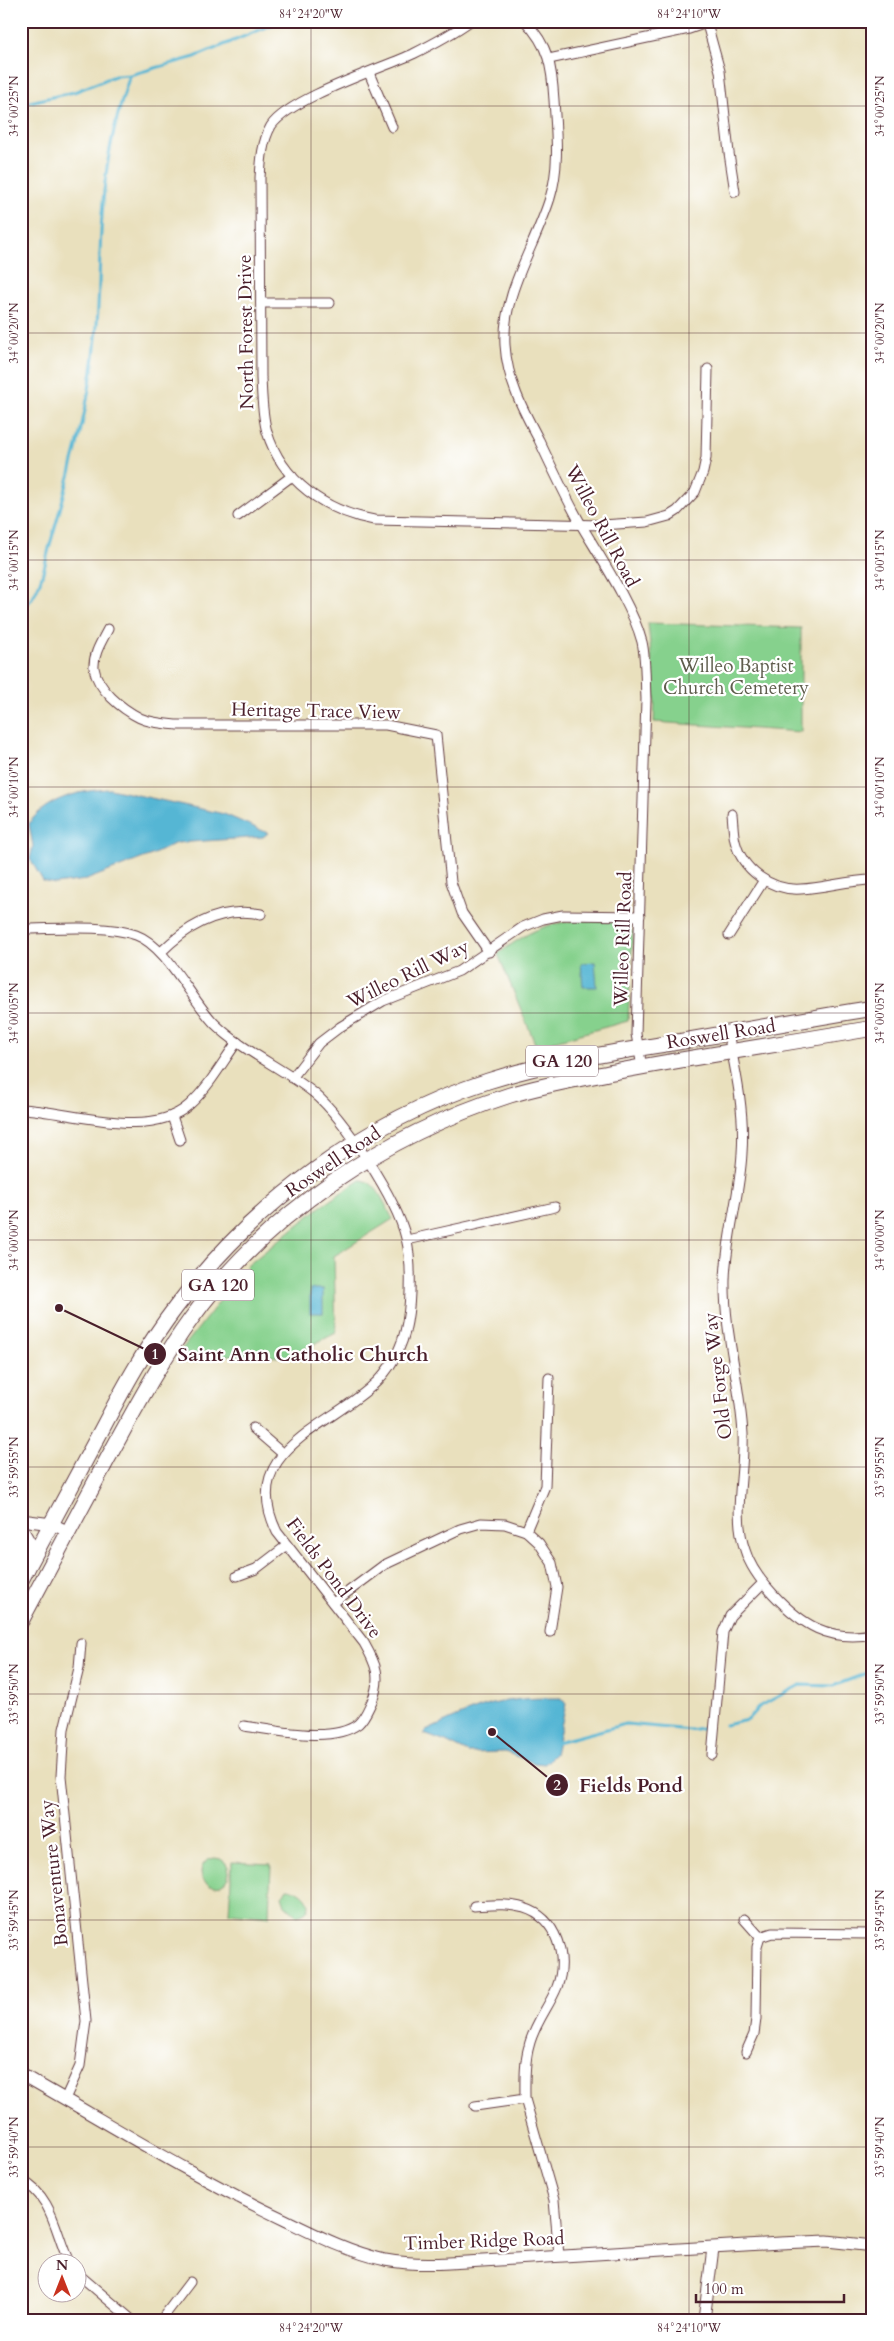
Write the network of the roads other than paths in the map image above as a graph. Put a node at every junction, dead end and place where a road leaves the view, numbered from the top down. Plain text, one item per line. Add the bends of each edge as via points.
1 (470, 21) edge
2 (525, 21) edge
3 (710, 22) edge
4 (549, 59) junction
5 (369, 73) junction
6 (392, 127) dead end
7 (735, 192) dead end
8 (261, 303) junction
9 (330, 303) dead end
10 (708, 369) dead end
11 (292, 476) junction
12 (238, 516) dead end
13 (582, 525) junction
14 (108, 629) dead end
15 (732, 814) dead end
16 (764, 880) junction
17 (873, 880) edge
18 (261, 914) dead end
19 (640, 916) junction
20 (21, 929) edge
21 (729, 935) dead end
22 (161, 952) junction
23 (489, 952) junction
24 (873, 1008) edge
25 (873, 1028) edge
26 (728, 1033) junction
27 (237, 1042) junction
28 (638, 1048) junction
29 (732, 1052) junction
30 (642, 1067) junction
31 (292, 1078) junction
32 (21, 1109) edge
33 (172, 1116) junction
34 (180, 1140) dead end
35 (355, 1143) junction
36 (366, 1160) junction
37 (555, 1207) dead end
38 (407, 1240) junction
39 (549, 1378) dead end
40 (253, 1428) dead end
41 (282, 1453) junction
42 (21, 1520) edge
43 (52, 1524) junction
44 (21, 1531) edge
45 (69, 1532) junction
46 (526, 1532) junction
47 (286, 1546) junction
48 (24, 1574) edge
49 (237, 1576) dead end
50 (763, 1583) junction
51 (333, 1603) junction
52 (21, 1621) edge
53 (550, 1632) dead end
54 (873, 1634) edge
55 (81, 1643) dead end
56 (244, 1726) dead end
57 (712, 1755) dead end
58 (474, 1906) dead end
59 (744, 1919) dead end
60 (873, 1934) edge
61 (760, 1937) junction
62 (746, 2052) dead end
63 (21, 2074) edge
64 (66, 2099) junction
65 (525, 2099) junction
66 (475, 2106) dead end
67 (21, 2180) edge
68 (873, 2246) edge
69 (713, 2248) junction
70 (66, 2254) edge
71 (559, 2256) junction
72 (190, 2282) dead end
73 (88, 2283) edge
74 (132, 2320) edge
75 (161, 2320) edge
76 (704, 2320) edge

1 - 5 street, North Forest Drive via 431,45
2 - 4 street, Willeo Rill Road via 540,39
3 - 4 street
3 - 7 street via 720,71
4 - 13 street, Willeo Rill Road via 556,138 553,185 513,291 505,344 508,368 518,398
5 - 6 street
5 - 8 street, North Forest Drive via 288,110 267,136 260,178
8 - 9 street
8 - 11 street, North Forest Drive via 264,418 274,449
10 - 13 street, North Forest Drive via 706,458 699,485 690,499 678,511 657,520
11 - 12 street
11 - 13 street, North Forest Drive via 322,502 345,514 374,520
13 - 19 street, Willeo Rill Road via 637,628 644,655 646,699
14 - 23 street, Heritage Trace View via 95,655 94,668 99,682 121,706 146,720 177,726 386,726 436,735 451,882 462,913
15 - 16 street via 740,855
16 - 17 street via 799,889
16 - 21 street
18 - 22 street via 233,912 200,922
19 - 23 street, Willeo Rill Way via 553,916 523,927
19 - 28 street, Willeo Rill Road
20 - 22 street, Fields Pond Drive via 124,932 137,935
22 - 27 street, Fields Pond Drive via 206,1015
23 - 31 street, Willeo Rill Way via 459,972 383,1000 340,1027 319,1043
24 - 26 main road, Roswell Road / GA 120
25 - 29 main road, Roswell Road / GA 120
26 - 28 main road, Roswell Road / GA 120
26 - 29 street, Old Forge Way
27 - 31 street, Fields Pond Drive
27 - 33 street via 204,1089 187,1107
28 - 30 street, Willeo Rill Road
28 - 35 main road, Roswell Road / GA 120 via 544,1066 488,1081 416,1110
29 - 30 main road, Roswell Road / GA 120
29 - 50 street, Old Forge Way via 740,1105 742,1152 725,1279 727,1319 743,1434 740,1529 745,1552
30 - 36 main road, Roswell Road / GA 120 via 512,1094 428,1127
31 - 35 street, Fields Pond Drive via 325,1103
32 - 33 street via 127,1122 156,1122
33 - 34 street
35 - 36 street, Fields Pond Drive
35 - 43 main road, Roswell Road / GA 120 via 292,1187 256,1218 210,1264 181,1299 138,1362
36 - 38 street, Fields Pond Drive via 391,1200
36 - 45 main road, Roswell Road / GA 120 via 286,1218 211,1293 140,1400
37 - 38 street
38 - 41 street, Fields Pond Drive via 408,1316 404,1338 392,1363 371,1388
39 - 46 street via 545,1486
40 - 41 street
41 - 47 street, Fields Pond Drive via 272,1471 267,1493 271,1520
42 - 43 street
43 - 45 street
43 - 48 main road, Roswell Road / GA 120
44 - 48 main road via 28,1543
45 - 52 main road, Roswell Road / GA 120
46 - 51 street via 504,1524 471,1524 384,1565
46 - 53 street via 539,1543 552,1564 557,1587
47 - 49 street via 256,1569
47 - 51 street, Fields Pond Drive
50 - 54 street, Old Forge Way via 798,1619 820,1631 847,1636
50 - 57 street via 730,1616 723,1632
51 - 56 street, Fields Pond Drive via 376,1663 377,1686 364,1717 349,1728 327,1734
55 - 64 street, Bonaventure Way via 79,1668 64,1728 61,1776 86,2021 80,2066
58 - 65 street via 506,1904 526,1908 539,1915 552,1929 560,1948 562,1967 557,1987 529,2045
59 - 61 street
60 - 61 street via 772,1933
61 - 62 street via 754,2034
63 - 64 street, Timber Ridge Road
64 - 71 street, Timber Ridge Road via 246,2202 358,2252 417,2264
65 - 66 street
65 - 71 street via 554,2200
67 - 70 street via 44,2200
68 - 69 street, Timber Ridge Road via 827,2242
69 - 71 street, Timber Ridge Road
69 - 76 street
72 - 75 street
73 - 74 street

